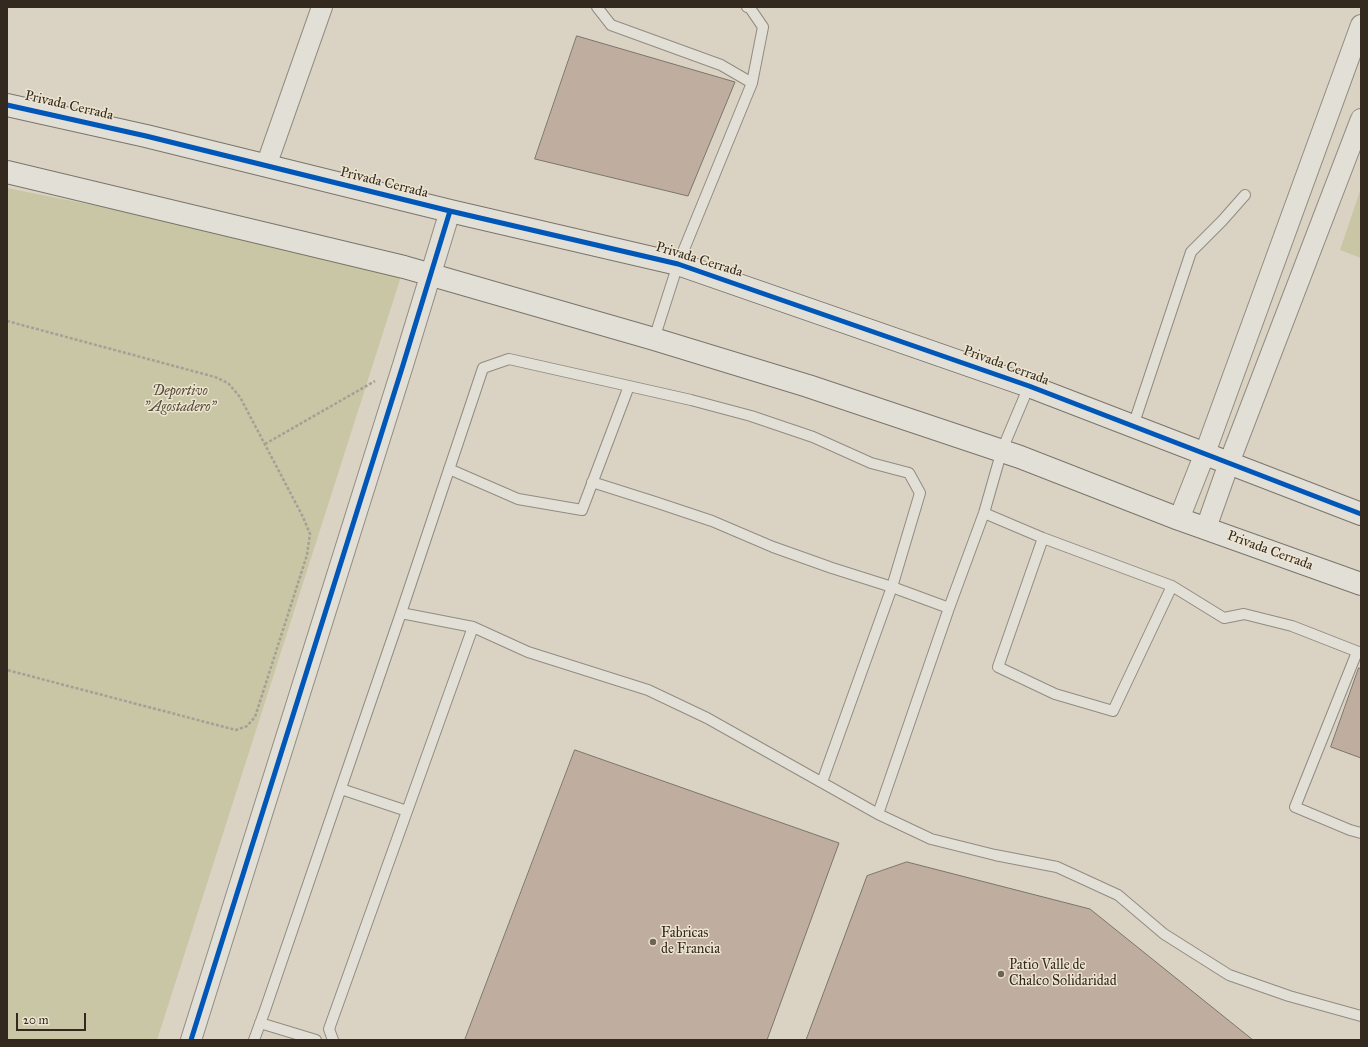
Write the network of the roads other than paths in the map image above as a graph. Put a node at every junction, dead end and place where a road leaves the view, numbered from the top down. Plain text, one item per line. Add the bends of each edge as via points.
1 (322, 7) edge
2 (597, 7) edge
3 (747, 7) edge
4 (1361, 25) edge
5 (752, 83) junction
6 (7, 105) edge
7 (1361, 119) edge
8 (266, 166) junction
9 (7, 172) edge
10 (1245, 195) dead end
11 (450, 211) junction
12 (678, 264) junction
13 (431, 276) junction
14 (654, 338) junction
15 (629, 386) junction
16 (1028, 386) junction
17 (1133, 426) junction
18 (1002, 450) junction
19 (1204, 453) junction
20 (1229, 463) junction
21 (449, 469) junction
22 (592, 482) junction
23 (984, 514) junction
24 (1361, 514) edge
25 (1179, 519) junction
26 (1206, 528) junction
27 (1043, 538) junction
28 (1361, 584) edge
29 (1172, 586) junction
30 (892, 587) junction
31 (949, 608) junction
32 (401, 612) junction
33 (473, 627) junction
34 (1359, 653) edge
35 (822, 782) junction
36 (341, 788) junction
37 (407, 811) junction
38 (878, 814) junction
39 (1361, 833) edge
40 (1361, 1016) edge
41 (260, 1023) junction
42 (191, 1040) edge
43 (254, 1040) edge
44 (316, 1040) edge
45 (333, 1040) edge

1 - 8 street
2 - 5 lane via 612,25 721,65
3 - 5 lane via 764,27
4 - 19 street
5 - 12 lane
6 - 8 street, Privada Cerrada
7 - 20 street
8 - 11 street, Privada Cerrada
9 - 13 street, Privada Cerrada via 404,267
10 - 17 lane via 1191,252
11 - 12 street, Privada Cerrada
11 - 13 street
12 - 14 lane
12 - 16 street, Privada Cerrada
13 - 14 street, Privada Cerrada
13 - 42 street
14 - 18 street, Privada Cerrada via 816,388
15 - 21 lane via 509,359 483,368
15 - 22 lane
15 - 30 lane via 751,416 813,437 871,463 909,473 920,493
16 - 17 street, Privada Cerrada
16 - 18 lane
17 - 19 street, Privada Cerrada
18 - 23 lane
18 - 25 street, Privada Cerrada
19 - 20 street, Privada Cerrada
19 - 25 street
20 - 24 street, Privada Cerrada
20 - 26 street
21 - 22 lane via 518,499 582,510
21 - 32 lane
22 - 30 lane
23 - 27 lane
23 - 31 lane
25 - 26 street, Privada Cerrada
26 - 28 street, Privada Cerrada
27 - 29 lane
27 - 29 lane via 998,667 1055,694 1113,711
29 - 34 lane via 1224,618 1244,614 1292,626
30 - 31 lane
30 - 35 lane
31 - 38 lane
32 - 33 lane
32 - 36 lane
33 - 35 lane via 528,652 648,690 707,718
33 - 37 lane
34 - 39 lane via 1295,807
35 - 38 lane
36 - 37 lane
36 - 41 lane
37 - 45 lane via 330,1029
38 - 40 lane via 931,840 1057,867 1118,895 1164,934 1229,974 1289,996
41 - 43 lane
41 - 44 lane

